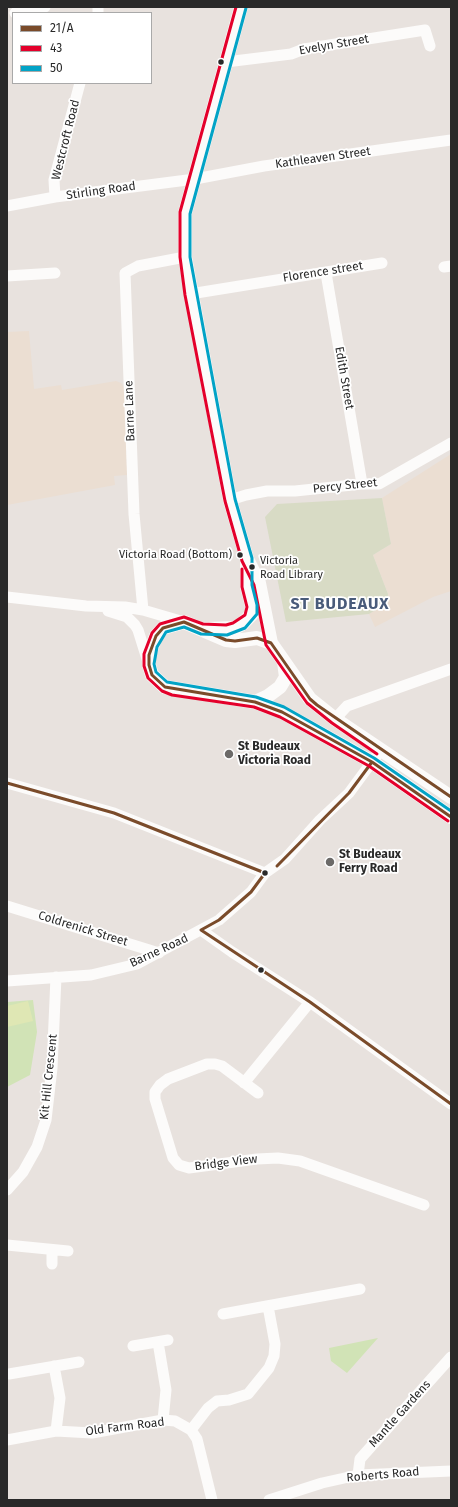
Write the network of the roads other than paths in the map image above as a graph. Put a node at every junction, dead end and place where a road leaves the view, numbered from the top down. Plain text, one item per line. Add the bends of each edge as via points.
1 (45, 7) edge
2 (241, 7) edge
3 (19, 12) edge
4 (430, 46) dead end
5 (226, 62) junction
6 (80, 84) edge
7 (451, 140) edge
8 (195, 179) junction
9 (55, 197) junction
10 (7, 206) edge
11 (185, 257) junction
12 (382, 262) dead end
13 (49, 270) dead end
14 (326, 273) junction
15 (7, 276) edge
16 (190, 294) junction
17 (451, 443) edge
18 (362, 484) junction
19 (230, 500) junction
20 (247, 559) junction
21 (7, 597) edge
22 (86, 606) junction
23 (143, 610) junction
24 (184, 622) junction
25 (202, 629) junction
26 (271, 642) junction
27 (283, 659) junction
28 (149, 665) junction
29 (451, 669) edge
30 (255, 702) junction
31 (335, 719) junction
32 (380, 750) junction
33 (372, 762) junction
34 (7, 783) edge
35 (451, 797) edge
36 (451, 817) edge
37 (265, 873) junction
38 (7, 906) edge
39 (201, 930) junction
40 (160, 953) junction
41 (56, 977) junction
42 (7, 981) edge
43 (310, 1002) junction
44 (244, 1084) junction
45 (258, 1093) dead end
46 (451, 1104) edge
47 (7, 1190) edge
48 (424, 1205) dead end
49 (7, 1245) edge
50 (52, 1251) junction
51 (68, 1252) dead end
52 (52, 1264) dead end
53 (360, 1289) dead end
54 (268, 1306) junction
55 (223, 1314) dead end
56 (133, 1346) dead end
57 (451, 1358) edge
58 (79, 1362) dead end
59 (54, 1366) junction
60 (9, 1374) dead end
61 (163, 1420) junction
62 (191, 1430) junction
63 (56, 1432) junction
64 (7, 1440) edge
65 (451, 1471) edge
66 (358, 1475) junction
67 (212, 1500) edge
68 (269, 1500) edge

1 - 3 street
2 - 5 street
4 - 5 street, Evelyn Street via 425,30 304,49 291,54
5 - 8 street
6 - 9 street, Westcroft Road via 54,180
7 - 8 street, Kathleaven Street via 264,166
8 - 9 street, Stirling Road
8 - 11 street via 186,213
9 - 10 street, Stirling Road
11 - 16 street
11 - 23 street, Barne Lane via 138,266 126,273 134,507
12 - 14 street, Florence street
13 - 15 street
14 - 16 street, Florence street
14 - 18 street, Edith Street
16 - 19 street
17 - 18 street, Percy Street via 380,484
18 - 19 street, Percy Street via 295,491 267,491
19 - 20 street
20 - 25 street via 252,614 235,628
20 - 26 street via 258,583
21 - 22 street
22 - 23 street
22 - 28 street via 119,614 135,624
23 - 24 street
24 - 25 street
24 - 28 street via 163,628 156,636 149,655
25 - 26 street via 226,640 257,638
26 - 27 street
27 - 30 street via 286,677 280,687
27 - 31 street via 310,699
28 - 30 street via 152,675 165,687
29 - 31 street via 347,706
30 - 33 street via 282,712
31 - 32 street
32 - 33 street
32 - 35 street
33 - 36 street
33 - 37 street via 349,793 277,866
34 - 37 street via 114,813
37 - 39 street, Barne Road via 251,892 220,920
38 - 40 street, Coldrenick Street
39 - 40 street, Barne Road
39 - 43 street
40 - 41 street, Barne Road via 137,964 90,975
41 - 42 street, Barne Road
41 - 47 street, Kit Hill Crescent via 52,1068 46,1120 37,1147 23,1172
43 - 44 street
43 - 46 street
44 - 45 street, Bridge View
44 - 48 street, Bridge View via 222,1066 207,1064 168,1079 157,1088 155,1099 173,1158 179,1165 189,1168 278,1158 300,1161
49 - 50 street
50 - 51 street
50 - 52 street
53 - 54 street
54 - 55 street
54 - 62 street via 275,1344 269,1368 248,1394 217,1401 208,1408
56 - 61 street via 163,1341 166,1390
57 - 66 street, Mantle Gardens via 360,1459
58 - 59 street
59 - 60 street
59 - 63 street via 60,1398
61 - 62 street, Old Farm Road via 175,1421
61 - 63 street, Old Farm Road via 107,1431
62 - 67 street via 197,1439
63 - 64 street, Old Farm Road
65 - 66 street, Roberts Road
66 - 68 street, Roberts Road via 322,1483

